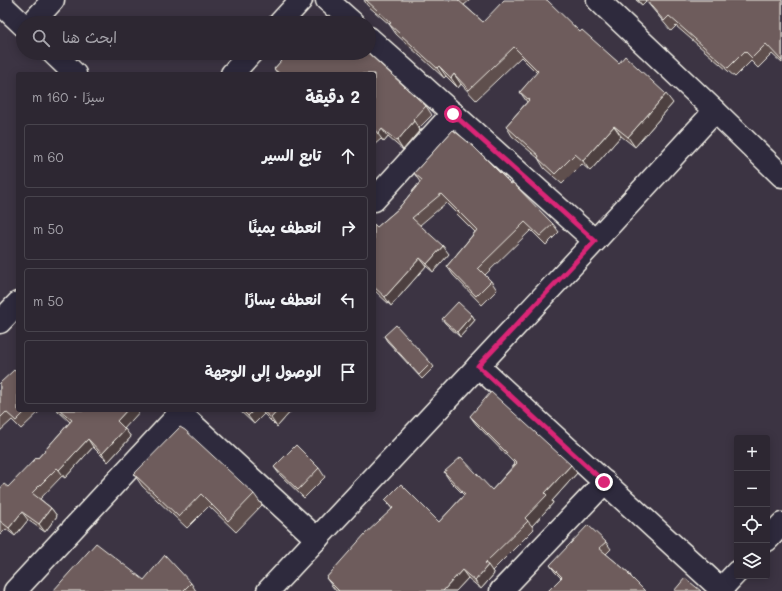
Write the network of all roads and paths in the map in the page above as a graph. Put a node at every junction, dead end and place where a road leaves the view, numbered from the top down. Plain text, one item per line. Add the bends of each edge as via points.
1 (53, 0) edge
2 (301, 0) edge
3 (327, 0) edge
4 (598, 0) edge
5 (0, 3) edge
6 (38, 16) edge
7 (286, 16) edge
8 (345, 16) edge
9 (16, 18) edge
10 (376, 44) edge
11 (60, 60) edge
12 (245, 60) edge
13 (73, 72) edge
14 (234, 72) edge
15 (715, 111) junction
16 (453, 114) junction
17 (782, 176) edge
18 (376, 198) edge
19 (595, 241) junction
20 (16, 305) edge
21 (0, 322) edge
22 (478, 366) junction
23 (179, 412) edge
24 (181, 412) edge
25 (604, 482) junction
26 (782, 524) edge
27 (770, 537) edge
28 (317, 539) junction
29 (734, 576) edge
30 (722, 590) edge
31 (15, 591) edge
32 (268, 591) edge
33 (501, 591) edge

1 - 6 street
2 - 7 street
3 - 8 street
4 - 15 street
5 - 9 street
10 - 16 street
11 - 13 street
12 - 14 street
15 - 17 street
15 - 19 street
16 - 18 street
16 - 19 street
19 - 22 street
20 - 21 street
22 - 25 street
22 - 28 street
23 - 31 street
24 - 28 street
25 - 30 street
25 - 33 street
26 - 27 street
28 - 32 street
29 - 30 street

